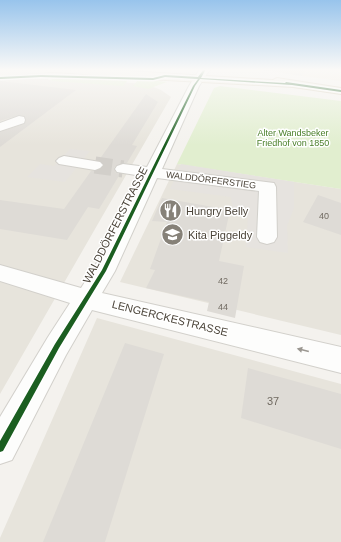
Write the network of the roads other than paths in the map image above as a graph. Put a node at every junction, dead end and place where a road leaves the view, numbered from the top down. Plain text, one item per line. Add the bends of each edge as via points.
1 (192, 94) edge
2 (19, 120) dead end
3 (0, 127) edge
4 (64, 161) dead end
5 (95, 165) tunnel mouth
6 (123, 169) tunnel mouth
7 (153, 173) junction
8 (267, 237) dead end
9 (0, 273) edge
10 (86, 299) junction
11 (341, 360) edge
12 (0, 448) edge

1 - 7 street, WALDDÖRFERSTRASSE
2 - 3 street
4 - 5 street
6 - 7 street
7 - 8 street, WALDDÖRFERSTIEG via 268,187
7 - 10 street, WALDDÖRFERSTRASSE via 104,271
9 - 10 street, LENGERCKESTRASSE
11 -> 10 street, LENGERCKESTRASSE
10 - 12 street, WALDDÖRFERSTRASSE

